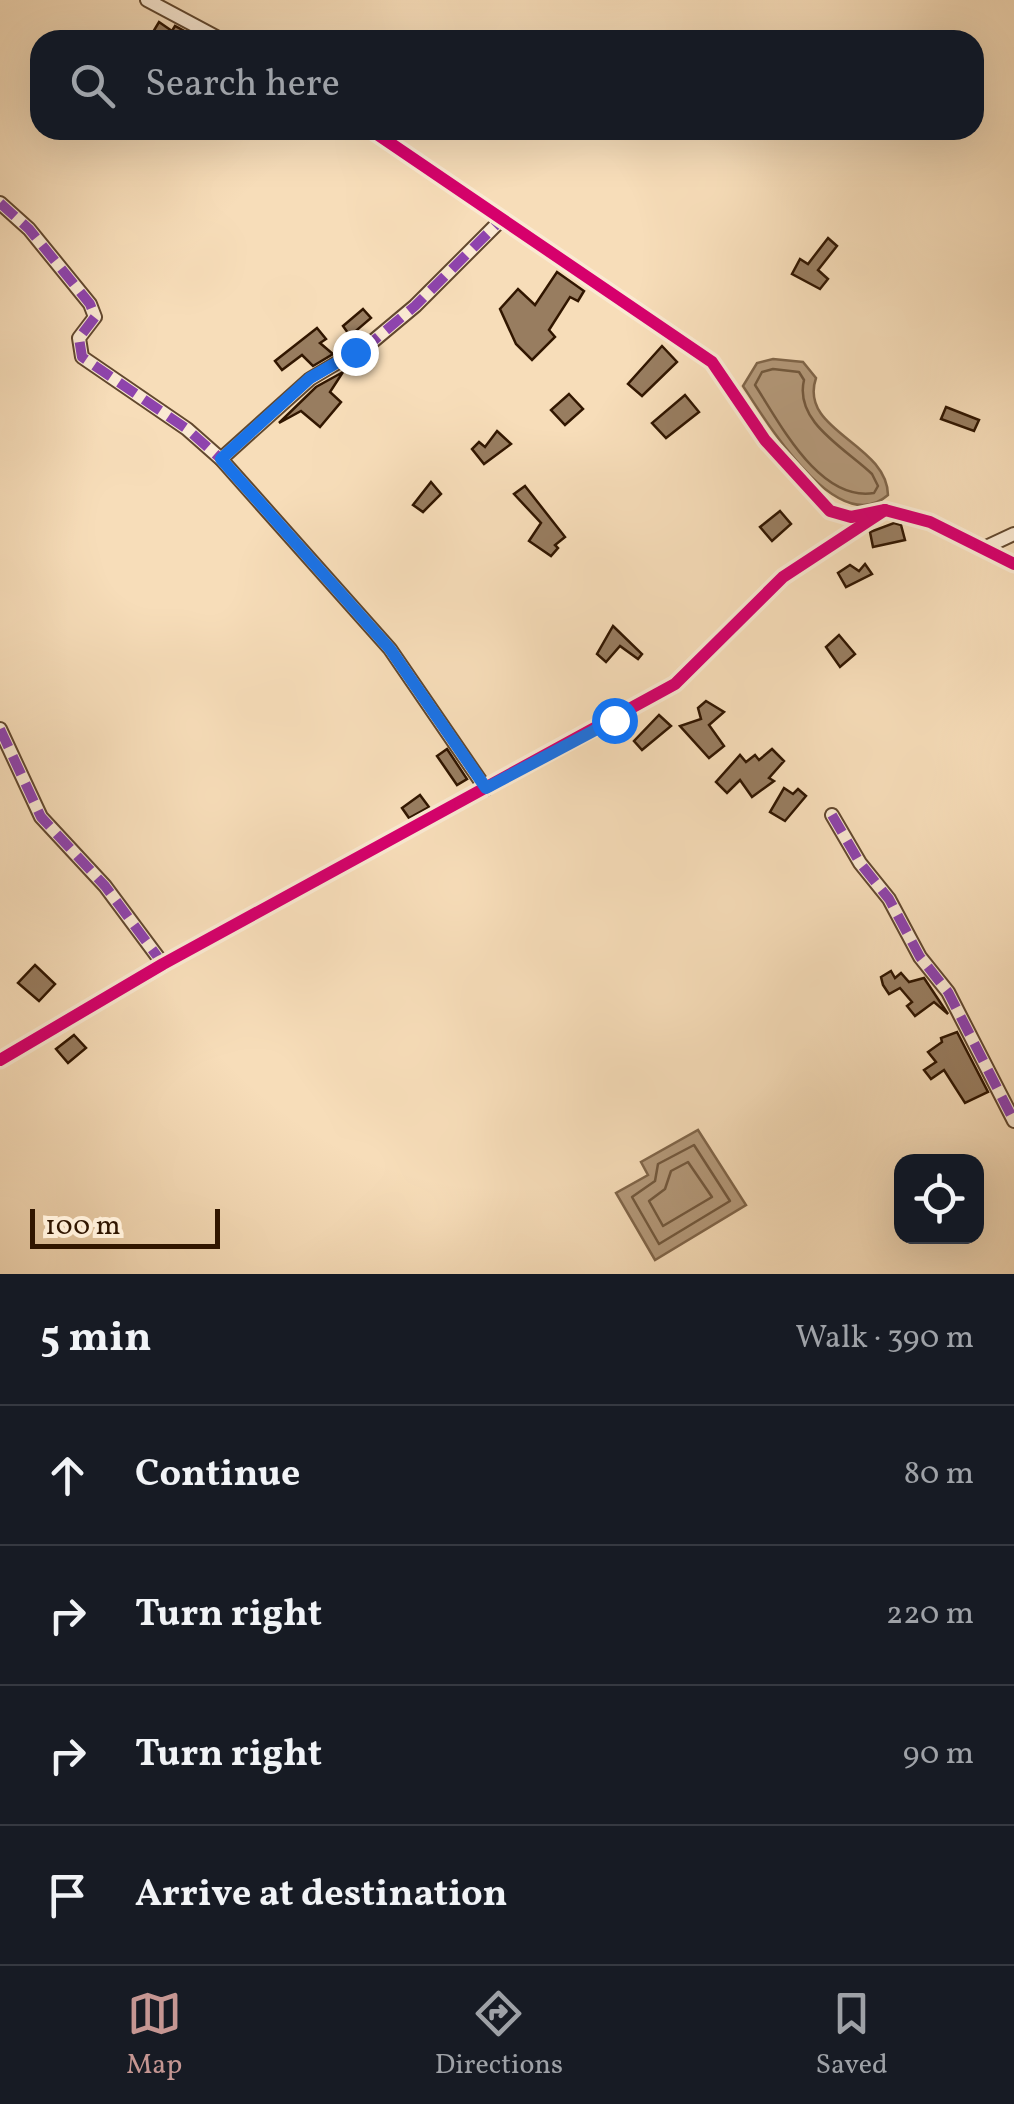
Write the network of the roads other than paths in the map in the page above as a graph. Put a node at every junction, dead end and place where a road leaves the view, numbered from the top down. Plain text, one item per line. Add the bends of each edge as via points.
1 (147, 0) edge
2 (203, 30) edge
3 (385, 140) edge
4 (0, 203) edge
5 (500, 221) junction
6 (221, 459) junction
7 (885, 510) junction
8 (1014, 534) edge
9 (984, 548) junction
10 (1014, 564) edge
11 (0, 728) edge
12 (486, 788) junction
13 (832, 815) dead end
14 (164, 964) junction
15 (0, 1060) edge
16 (1014, 1122) edge

1 - 2 street
3 - 5 street
4 - 6 street via 94,311 79,338 82,357
5 - 6 street via 416,306 372,342 310,378
5 - 7 street via 712,362 765,440 830,511 851,517
6 - 12 street via 390,649
7 - 9 street
7 - 12 street via 770,588 675,684
8 - 9 street
9 - 10 street
11 - 14 street via 41,817
12 - 14 street
13 - 16 street via 948,992
14 - 15 street

